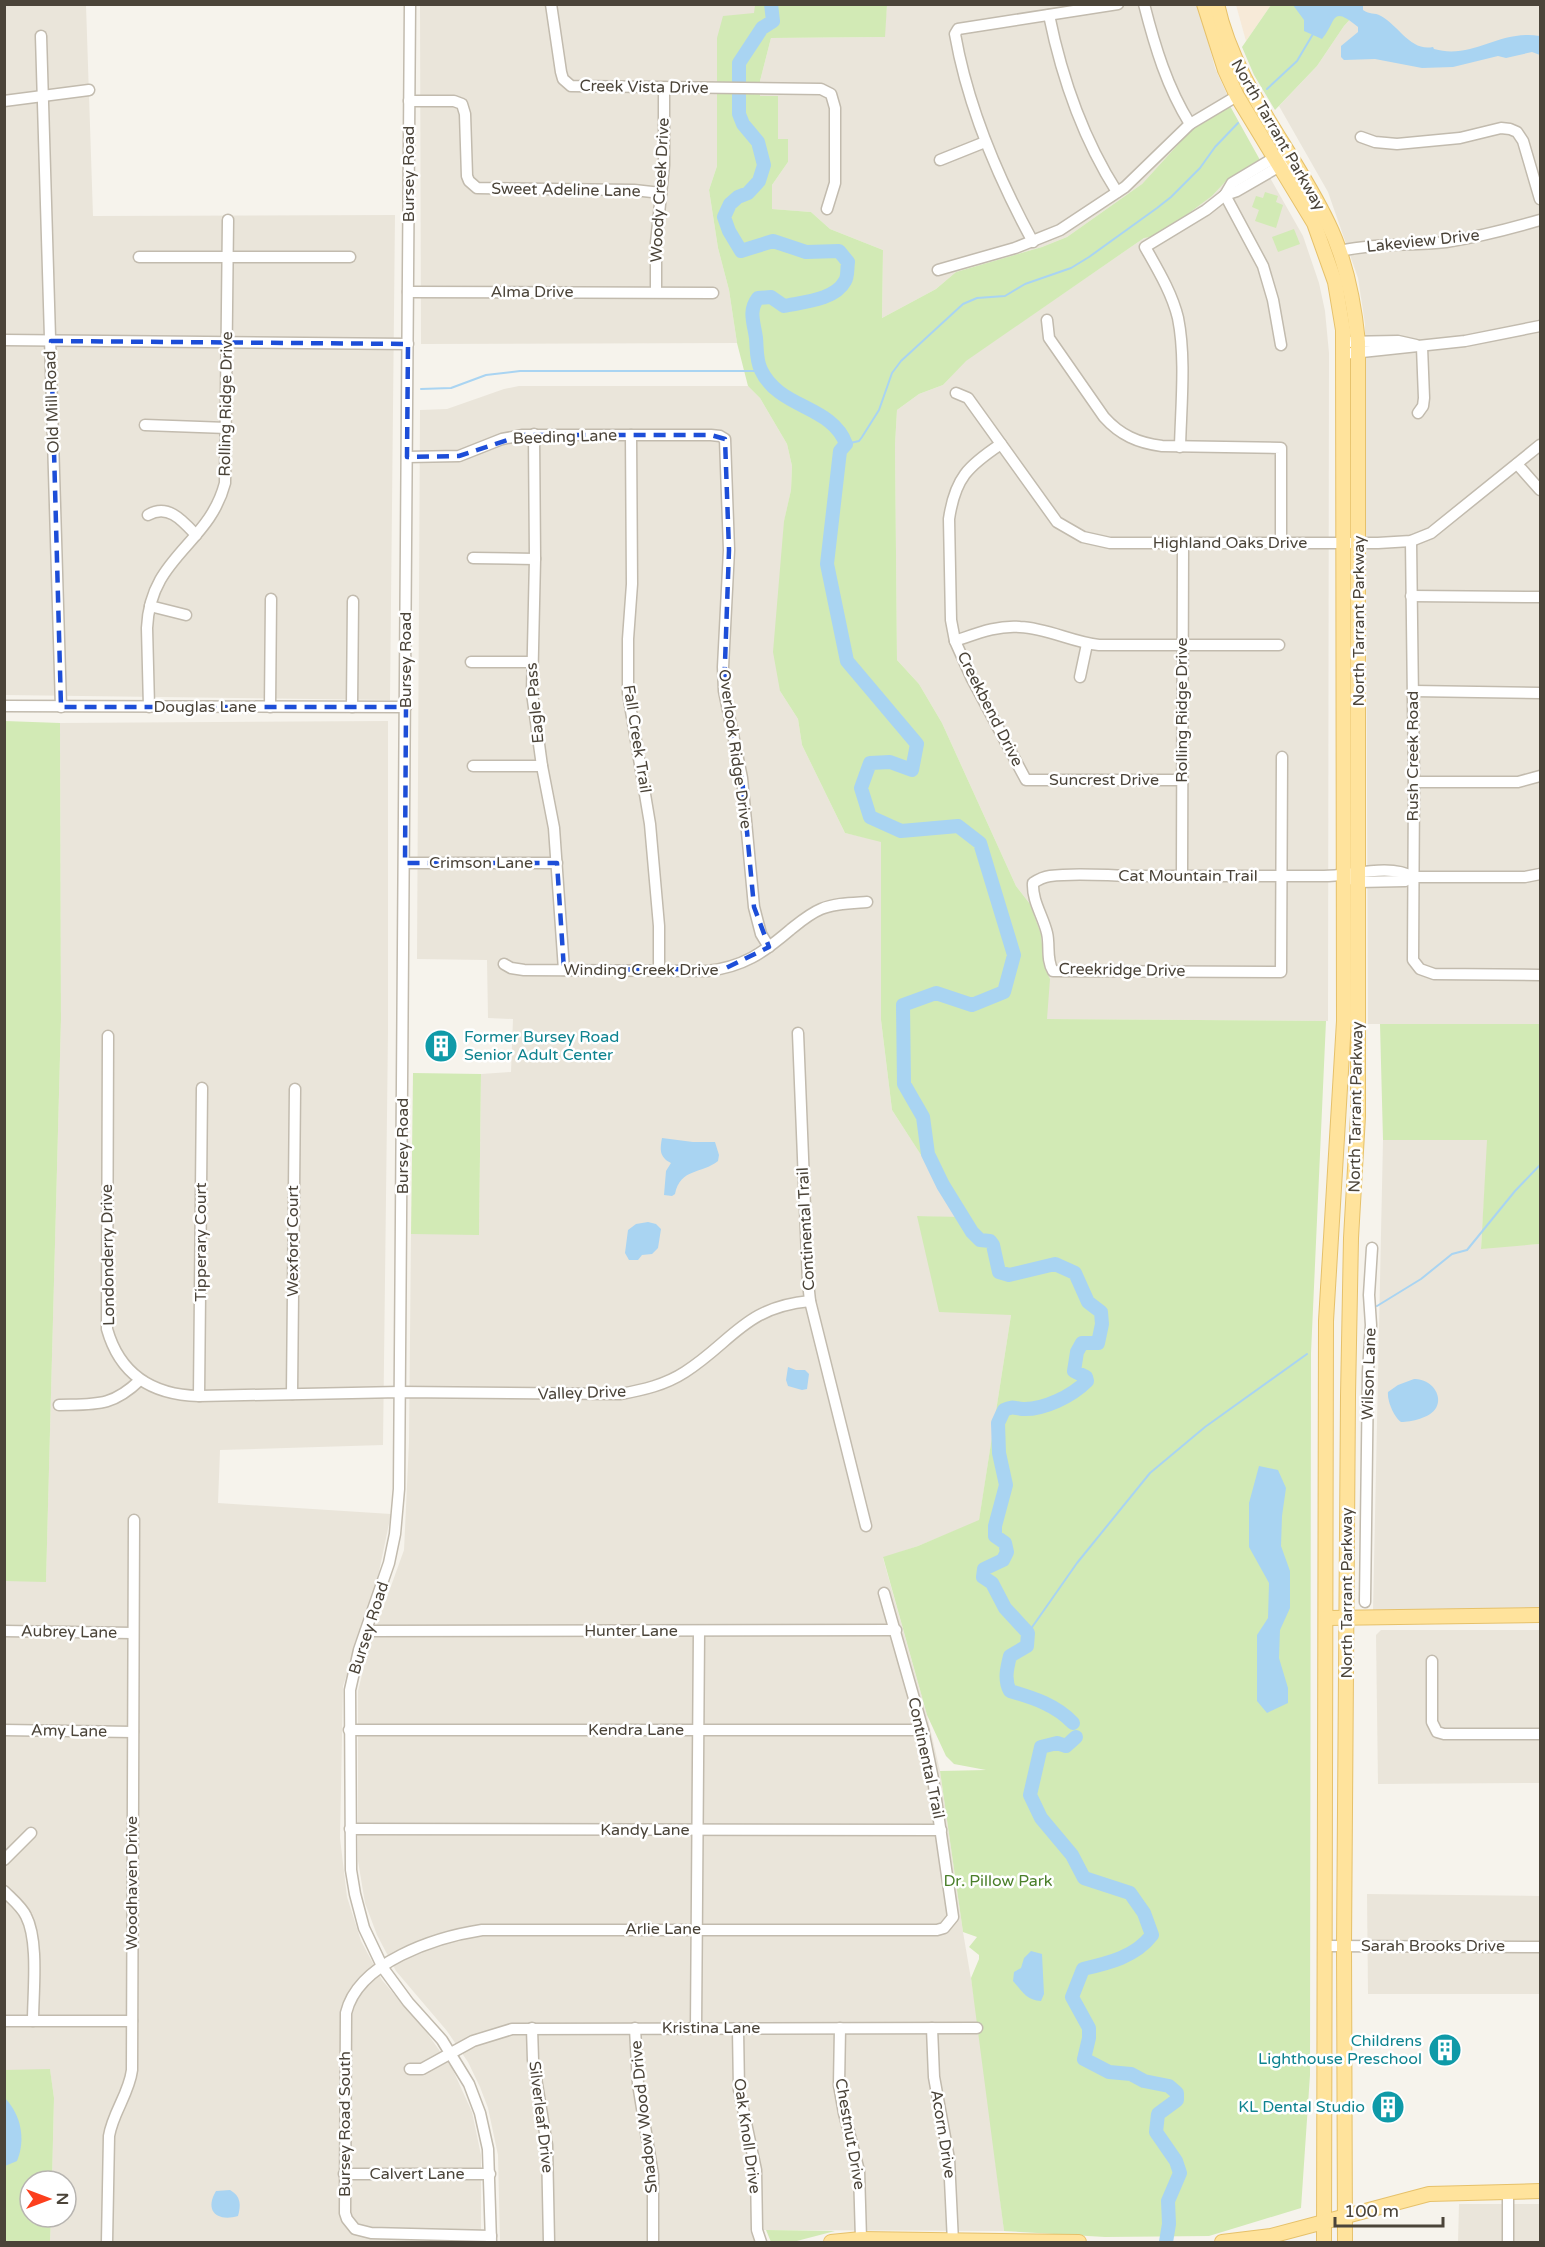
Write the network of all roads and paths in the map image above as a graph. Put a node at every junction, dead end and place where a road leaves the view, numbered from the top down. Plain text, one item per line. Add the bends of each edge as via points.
1 (410, 4) edge
2 (551, 4) edge
3 (1118, 4) edge
4 (1144, 4) edge
5 (1204, 4) edge
6 (1217, 4) edge
7 (1049, 15) junction
8 (41, 36) dead end
9 (664, 88) junction
10 (88, 90) dead end
11 (43, 96) junction
12 (1237, 96) junction
13 (4, 101) edge
14 (409, 101) junction
15 (1190, 124) junction
16 (1361, 136) dead end
17 (985, 142) junction
18 (1284, 158) junction
19 (940, 160) dead end
20 (1117, 192) junction
21 (661, 193) junction
22 (1225, 195) junction
23 (1540, 199) edge
24 (827, 208) dead end
25 (228, 220) dead end
26 (1540, 220) edge
27 (1033, 242) junction
28 (1340, 251) junction
29 (139, 257) dead end
30 (227, 257) junction
31 (350, 258) dead end
32 (938, 270) dead end
33 (408, 292) junction
34 (656, 292) junction
35 (713, 293) dead end
36 (1047, 320) dead end
37 (1540, 326) edge
38 (4, 340) edge
39 (51, 340) junction
40 (227, 342) junction
41 (408, 344) junction
42 (1281, 345) dead end
43 (1422, 347) junction
44 (1343, 348) junction
45 (1359, 348) junction
46 (956, 393) dead end
47 (1418, 413) dead end
48 (145, 425) dead end
49 (227, 428) junction
50 (534, 434) junction
51 (631, 435) junction
52 (724, 439) joint
53 (1001, 444) junction
54 (1540, 445) edge
55 (1180, 447) junction
56 (407, 457) junction
57 (1517, 464) junction
58 (1540, 490) edge
59 (148, 515) dead end
60 (196, 535) junction
61 (1411, 541) junction
62 (1281, 543) junction
63 (1344, 543) junction
64 (1359, 543) junction
65 (1182, 544) junction
66 (473, 558) dead end
67 (535, 559) junction
68 (1411, 596) junction
69 (1540, 597) edge
70 (271, 599) dead end
71 (353, 601) dead end
72 (150, 606) junction
73 (186, 615) dead end
74 (955, 641) junction
75 (1087, 644) junction
76 (1279, 645) dead end
77 (1182, 646) junction
78 (471, 662) dead end
79 (531, 662) junction
80 (1080, 677) dead end
81 (1413, 691) junction
82 (1540, 693) edge
83 (4, 706) edge
84 (61, 707) junction
85 (149, 707) junction
86 (270, 707) junction
87 (352, 707) junction
88 (406, 707) junction
89 (1282, 757) dead end
90 (473, 766) dead end
91 (542, 766) junction
92 (1540, 776) edge
93 (1026, 780) joint
94 (1182, 780) junction
95 (1414, 782) junction
96 (405, 863) junction
97 (557, 863) junction
98 (1540, 874) edge
99 (1182, 876) junction
100 (1281, 876) junction
101 (1345, 876) junction
102 (1358, 877) junction
103 (1413, 877) junction
104 (1033, 883) joint
105 (867, 902) dead end
106 (769, 947) junction
107 (504, 964) dead end
108 (564, 970) junction
109 (659, 971) junction
110 (1540, 975) edge
111 (798, 1033) dead end
112 (108, 1036) dead end
113 (202, 1088) dead end
114 (295, 1089) dead end
115 (1372, 1248) dead end
116 (810, 1301) junction
117 (140, 1380) junction
118 (400, 1392) junction
119 (292, 1394) junction
120 (199, 1396) junction
121 (60, 1404) dead end
122 (1347, 1500) junction
123 (1366, 1501) junction
124 (134, 1520) dead end
125 (867, 1526) dead end
126 (884, 1593) dead end
127 (1365, 1602) dead end
128 (1540, 1615) edge
129 (1327, 1618) junction
130 (1346, 1618) junction
131 (896, 1630) junction
132 (4, 1631) edge
133 (366, 1631) junction
134 (699, 1631) junction
135 (133, 1633) junction
136 (1432, 1662) dead end
137 (4, 1730) edge
138 (349, 1730) junction
139 (698, 1730) junction
140 (923, 1730) junction
141 (133, 1732) junction
142 (1540, 1734) edge
143 (1324, 1796) junction
144 (1346, 1796) junction
145 (350, 1829) junction
146 (698, 1830) junction
147 (941, 1830) junction
148 (31, 1833) dead end
149 (4, 1860) edge
150 (4, 1891) edge
151 (949, 1924) joint
152 (697, 1929) junction
153 (1324, 1946) junction
154 (1344, 1946) junction
155 (1540, 1947) edge
156 (383, 1968) junction
157 (4, 2021) edge
158 (33, 2021) junction
159 (132, 2021) junction
160 (532, 2028) junction
161 (635, 2028) junction
162 (696, 2028) junction
163 (840, 2028) junction
164 (932, 2028) junction
165 (976, 2028) dead end
166 (738, 2029) junction
167 (451, 2052) junction
168 (410, 2070) dead end
169 (344, 2174) junction
170 (490, 2174) junction
171 (1508, 2191) junction
172 (1540, 2192) edge
173 (1344, 2218) junction
174 (1324, 2223) junction
175 (491, 2239) edge
176 (861, 2239) junction
177 (107, 2242) edge
178 (549, 2242) edge
179 (653, 2242) edge
180 (761, 2242) edge
181 (831, 2242) edge
182 (952, 2242) edge
183 (1079, 2242) edge
184 (1222, 2242) edge
185 (1324, 2242) edge
186 (1345, 2242) edge
187 (1508, 2242) edge

1 - 14 street, Bursey Road
2 - 9 street, Creek Vista Drive via 561,72 567,83 579,87
3 - 7 street
4 - 15 street via 1164,72
5 - 12 main road, North Tarrant Parkway
6 - 18 main road, North Tarrant Parkway via 1236,63
7 - 17 street via 958,29 955,34
7 - 20 street via 1075,110 1098,162
8 - 11 street, Old Mill Road
9 - 21 street, Woody Creek Drive
9 - 24 street, Creek Vista Drive via 821,89 831,94 836,108 835,183
10 - 11 street
11 - 13 street
11 - 39 street, Old Mill Road
12 - 15 street
12 - 18 main road, North Tarrant Parkway
14 - 21 street, Sweet Adeline Lane via 462,104 467,176 472,185 484,189
14 - 33 street, Bursey Road
15 - 20 street
16 - 23 street via 1397,144 1510,129 1523,141
17 - 19 street
17 - 27 street
18 - 22 street via 1232,183
18 - 28 main road, North Tarrant Parkway via 1328,223
18 - 44 main road, North Tarrant Parkway via 1329,261 1339,304
20 - 27 street via 1060,230
21 - 34 street, Woody Creek Drive
22 - 42 street via 1263,266
22 - 55 street via 1145,247 1169,291 1178,318
25 - 30 street, Rolling Ridge Drive
26 - 28 street, Lakeview Drive via 1447,242
27 - 32 street
28 - 45 main road, North Tarrant Parkway
29 - 30 street
30 - 31 street
30 - 40 street, Rolling Ridge Drive
33 - 34 street, Alma Drive
33 - 41 street, Bursey Road
34 - 35 street, Alma Drive
36 - 55 street via 1049,338 1112,426 1144,444
37 - 43 street
38 - 39 street
39 - 40 street
39 - 84 street, Old Mill Road
40 - 41 street
40 - 49 street, Rolling Ridge Drive
41 - 56 street, Bursey Road
43 - 45 street
43 - 47 street via 1424,398
44 - 45 street
44 - 63 main road, North Tarrant Parkway
45 - 64 main road, North Tarrant Parkway
46 - 53 street, Highland Oaks Drive via 968,398
48 - 49 street
49 - 60 street, Rolling Ridge Drive via 222,497
50 - 51 street, Beeding Lane
50 - 56 street, Beeding Lane via 502,439 459,456
50 - 67 street, Eagle Pass
51 - 52 street, Beeding Lane via 711,435
51 - 109 street, Fall Creek Trail via 628,693 650,824
52 - 106 street, Overlook Ridge Drive via 729,550 724,691 742,778 754,907
53 - 65 street, Highland Oaks Drive via 1046,509 1074,533 1110,543
53 - 74 street, Creekbend Drive via 965,472 951,505 950,612
54 - 57 street, Highland Oaks Drive
55 - 62 street via 1281,448
56 - 88 street, Bursey Road
57 - 58 street
57 - 61 street, Highland Oaks Drive via 1431,533
59 - 60 street via 170,512
60 - 72 street, Rolling Ridge Drive via 160,577
61 - 64 street, Highland Oaks Drive
61 - 68 street, Rush Creek Road
62 - 63 street, Highland Oaks Drive
62 - 65 street, Highland Oaks Drive
63 - 64 street, Highland Oaks Drive
63 - 101 main road, North Tarrant Parkway
64 - 102 main road, North Tarrant Parkway
65 - 77 street, Rolling Ridge Drive
66 - 67 street
67 - 79 street, Eagle Pass
68 - 69 street
68 - 81 street, Rush Creek Road
70 - 86 street
71 - 87 street
72 - 73 street
72 - 85 street, Rolling Ridge Drive
74 - 75 street via 995,628 1021,627
74 - 93 street, Creekbend Drive
75 - 77 street
75 - 80 street
76 - 77 street
77 - 94 street, Rolling Ridge Drive
78 - 79 street
79 - 91 street, Eagle Pass
81 - 82 street
81 - 95 street, Rush Creek Road
83 - 84 street, Douglas Lane
84 - 85 street, Douglas Lane
85 - 86 street, Douglas Lane
86 - 87 street, Douglas Lane
87 - 88 street, Douglas Lane
88 - 96 street, Bursey Road
89 - 100 street
90 - 91 street
91 - 97 street, Eagle Pass
92 - 95 street via 1518,782
93 - 94 street, Suncrest Drive
94 - 99 street, Rolling Ridge Drive
95 - 103 street, Rush Creek Road
96 - 97 street, Crimson Lane
96 - 118 street, Bursey Road
97 - 108 street, Eagle Pass
98 - 103 street, Cat Mountain Trail
99 - 100 street, Cat Mountain Trail
99 - 104 street, Cat Mountain Trail via 1051,876
100 - 101 street, Cat Mountain Trail
100 - 104 street, Creekridge Drive via 1281,972 1053,971
101 - 102 street, Cat Mountain Trail
101 - 129 main road, North Tarrant Parkway via 1344,1021 1326,1321
102 - 103 street, Cat Mountain Trail via 1398,871
102 - 122 main road, North Tarrant Parkway via 1358,1125 1351,1250
103 - 110 street, Rush Creek Road via 1413,960 1420,969 1453,975
105 - 106 street, Winding Creek Drive via 822,908
106 - 109 street, Winding Creek Drive via 746,963 724,969
107 - 108 street, Winding Creek Drive via 524,970
108 - 109 street, Winding Creek Drive
111 - 116 street, Continental Trail
112 - 117 street, Londonderry Drive via 107,1323 119,1357
113 - 120 street, Tipperary Court
114 - 119 street, Wexford Court
115 - 123 street, Wilson Lane
116 - 118 street, Valley Drive via 754,1317 686,1371 637,1392
116 - 125 street, Continental Trail
117 - 120 street, Londonderry Drive via 170,1394
117 - 121 street via 128,1392 108,1401
118 - 119 street, Londonderry Drive
118 - 133 street, Bursey Road via 395,1534
119 - 120 street, Londonderry Drive
122 - 123 street
122 - 130 main road, North Tarrant Parkway
123 - 127 street, Wilson Lane
124 - 135 street, Woodhaven Drive
126 - 131 street, Continental Trail
128 - 130 main road
129 - 130 main road
129 - 143 main road, North Tarrant Parkway
130 - 144 main road, North Tarrant Parkway
131 - 134 street, Hunter Lane
131 - 140 street, Continental Trail
132 - 135 street, Aubrey Lane
133 - 134 street, Hunter Lane
133 - 138 street, Bursey Road via 350,1690
134 - 139 street
135 - 141 street, Woodhaven Drive
136 - 142 street via 1433,1728 1438,1733
137 - 141 street, Amy Lane
138 - 139 street, Kendra Lane
138 - 145 street, Bursey Road
139 - 140 street, Kendra Lane
139 - 146 street
140 - 147 street, Continental Trail
141 - 159 street, Woodhaven Drive
143 - 144 main road
143 - 153 main road, North Tarrant Parkway
144 - 154 main road, North Tarrant Parkway
145 - 146 street, Kandy Lane
145 - 156 street, Bursey Road via 354,1894 364,1928
146 - 147 street, Kandy Lane
146 - 152 street
147 - 151 street, Continental Trail via 953,1917
148 - 149 street
150 - 158 street via 30,1925
151 - 152 street, Arlie Lane via 937,1930
152 - 156 street, Arlie Lane via 482,1930 439,1939
152 - 162 street
153 - 154 street, Sarah Brooks Drive
153 - 174 main road, North Tarrant Parkway
154 - 155 street, Sarah Brooks Drive
154 - 173 main road, North Tarrant Parkway
156 - 167 street, Bursey Road
156 - 169 street, Bursey Road South via 355,1990 346,2013
157 - 158 street
158 - 159 street
159 - 177 street, Woodhaven Drive via 130,2084 111,2123 109,2136
160 - 161 street, Kristina Lane
160 - 167 street, Kristina Lane via 497,2032
160 - 178 street, Silverleaf Drive via 548,2163
161 - 162 street, Kristina Lane
161 - 179 street, Shadow Wood Drive via 638,2084 653,2175
162 - 166 street, Kristina Lane
163 - 164 street, Kristina Lane
163 - 166 street, Kristina Lane
163 - 176 street, Chestnut Drive via 841,2099 859,2171
164 - 165 street, Kristina Lane
164 - 182 street, Acorn Drive via 934,2077 949,2159
166 - 180 street, Oak Knoll Drive via 739,2090 756,2170 757,2230
167 - 168 street, Kristina Lane via 434,2064
167 - 170 street, Bursey Road via 480,2113
169 - 170 street, Calvert Lane
169 - 175 street, Bursey Road South via 345,2213 360,2231
170 - 175 street, Bursey Road
171 - 172 main road
171 - 173 main road via 1429,2194
171 - 187 street
173 - 174 main road
173 - 186 main road, North Tarrant Parkway
174 - 184 main road via 1272,2236
174 - 185 main road, North Tarrant Parkway
176 - 181 main road
176 - 182 main road
182 - 183 main road

